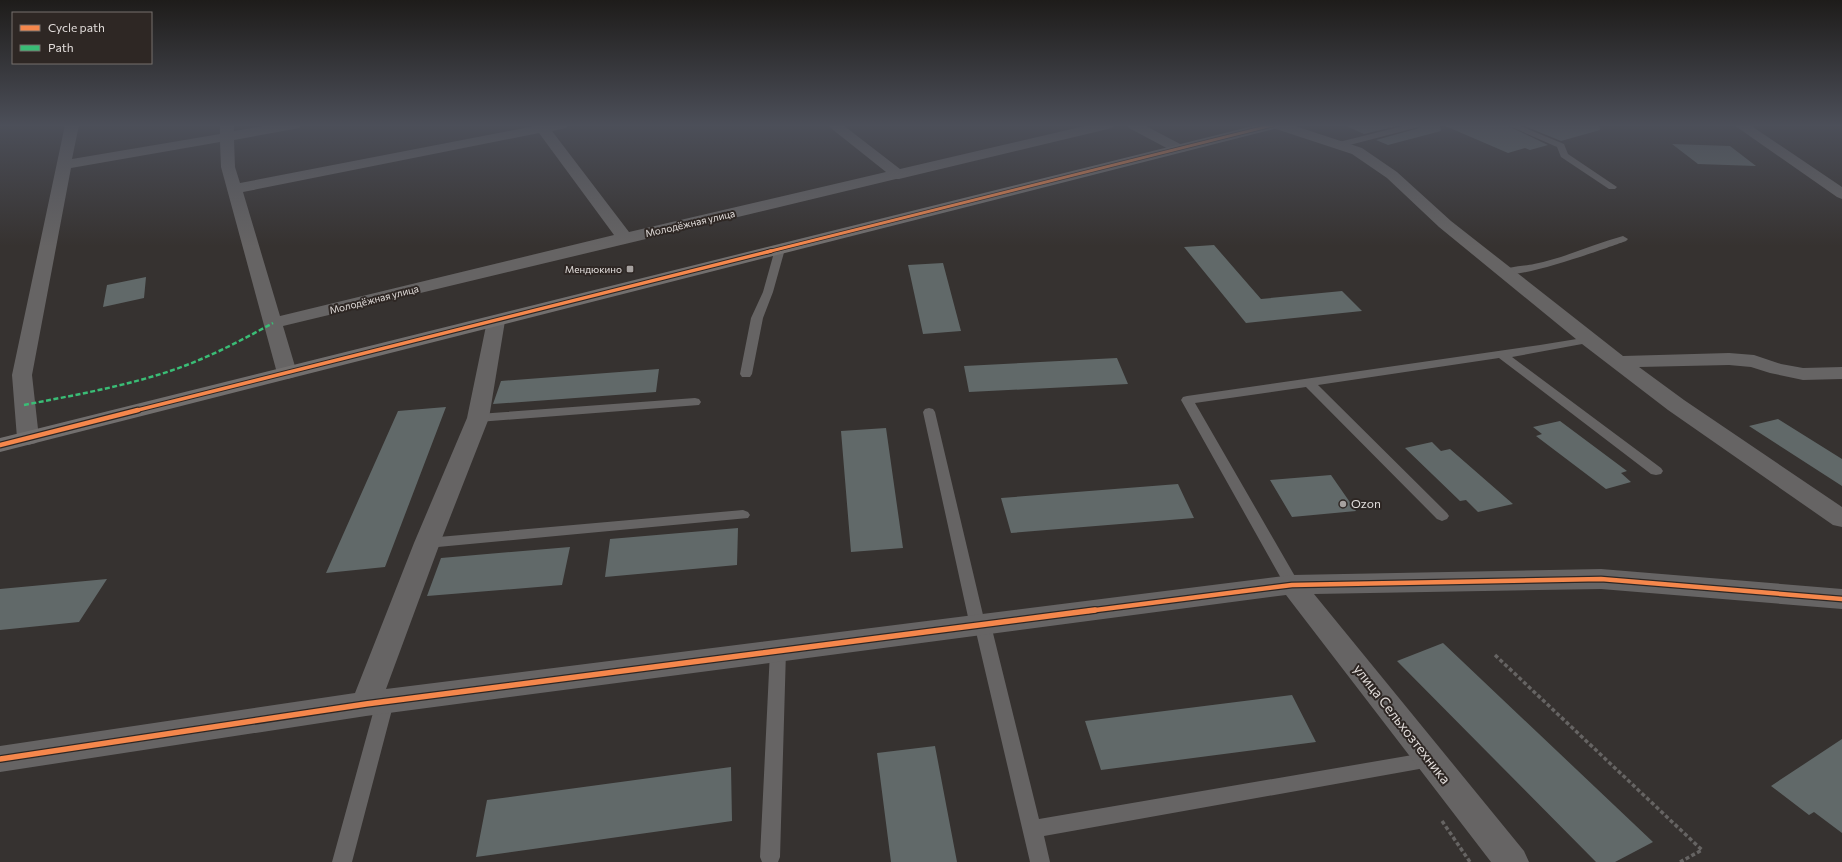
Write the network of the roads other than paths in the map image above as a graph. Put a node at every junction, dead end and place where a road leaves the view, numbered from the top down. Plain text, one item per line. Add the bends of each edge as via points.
1 (64, 165) edge
2 (228, 165) edge
3 (355, 165) edge
4 (571, 165) edge
5 (886, 165) edge
6 (940, 165) edge
7 (1114, 165) edge
8 (1377, 165) edge
9 (1579, 165) edge
10 (1800, 165) edge
11 (899, 175) junction
12 (1612, 187) dead end
13 (235, 189) junction
14 (1842, 194) edge
15 (625, 238) junction
16 (1623, 239) dead end
17 (780, 249) junction
18 (1504, 272) junction
19 (496, 321) junction
20 (273, 323) junction
21 (1589, 340) junction
22 (1502, 355) junction
23 (1619, 362) junction
24 (287, 373) junction
25 (1842, 373) edge
26 (746, 374) dead end
27 (1308, 382) junction
28 (695, 402) dead end
29 (929, 412) dead end
30 (478, 418) junction
31 (28, 438) junction
32 (0, 445) edge
33 (1656, 471) dead end
34 (743, 515) dead end
35 (1442, 516) dead end
36 (1842, 519) edge
37 (427, 544) junction
38 (1292, 585) junction
39 (1842, 599) edge
40 (980, 625) junction
41 (778, 651) junction
42 (376, 703) junction
43 (0, 759) edge
44 (1430, 760) junction
45 (1032, 829) junction
46 (770, 857) dead end
47 (342, 862) edge
48 (1040, 862) edge
49 (1512, 862) edge

1 - 31 street via 22,375
2 - 13 street
3 - 13 street
4 - 15 street
5 - 11 street
6 - 11 street, Молодёжная улица
7 - 17 street
8 - 18 street
9 - 12 lane
10 - 14 street
11 - 15 street, Молодёжная улица
13 - 20 street
15 - 20 street, Молодёжная улица
16 - 18 lane via 1550,263
17 - 19 street
17 - 26 lane via 768,292 757,318
18 - 21 street
19 - 24 street
19 - 30 street
20 - 24 street
21 - 22 lane
21 - 23 street
22 - 27 lane
22 - 33 lane
23 - 25 street via 1729,359 1754,361 1802,374
23 - 36 street via 1676,405
24 - 31 street
27 - 35 lane
27 - 38 lane via 1187,400
28 - 30 lane
29 - 40 lane
30 - 37 street
31 - 32 street
34 - 37 lane
37 - 42 street
38 - 39 street via 1601,579
38 - 40 street
38 - 44 street, улица Сельхозтехника
40 - 41 street
40 - 45 lane
41 - 42 street
41 - 46 lane
42 - 43 street
42 - 47 lane
44 - 45 lane
44 - 49 street, улица Сельхозтехника
45 - 48 lane

